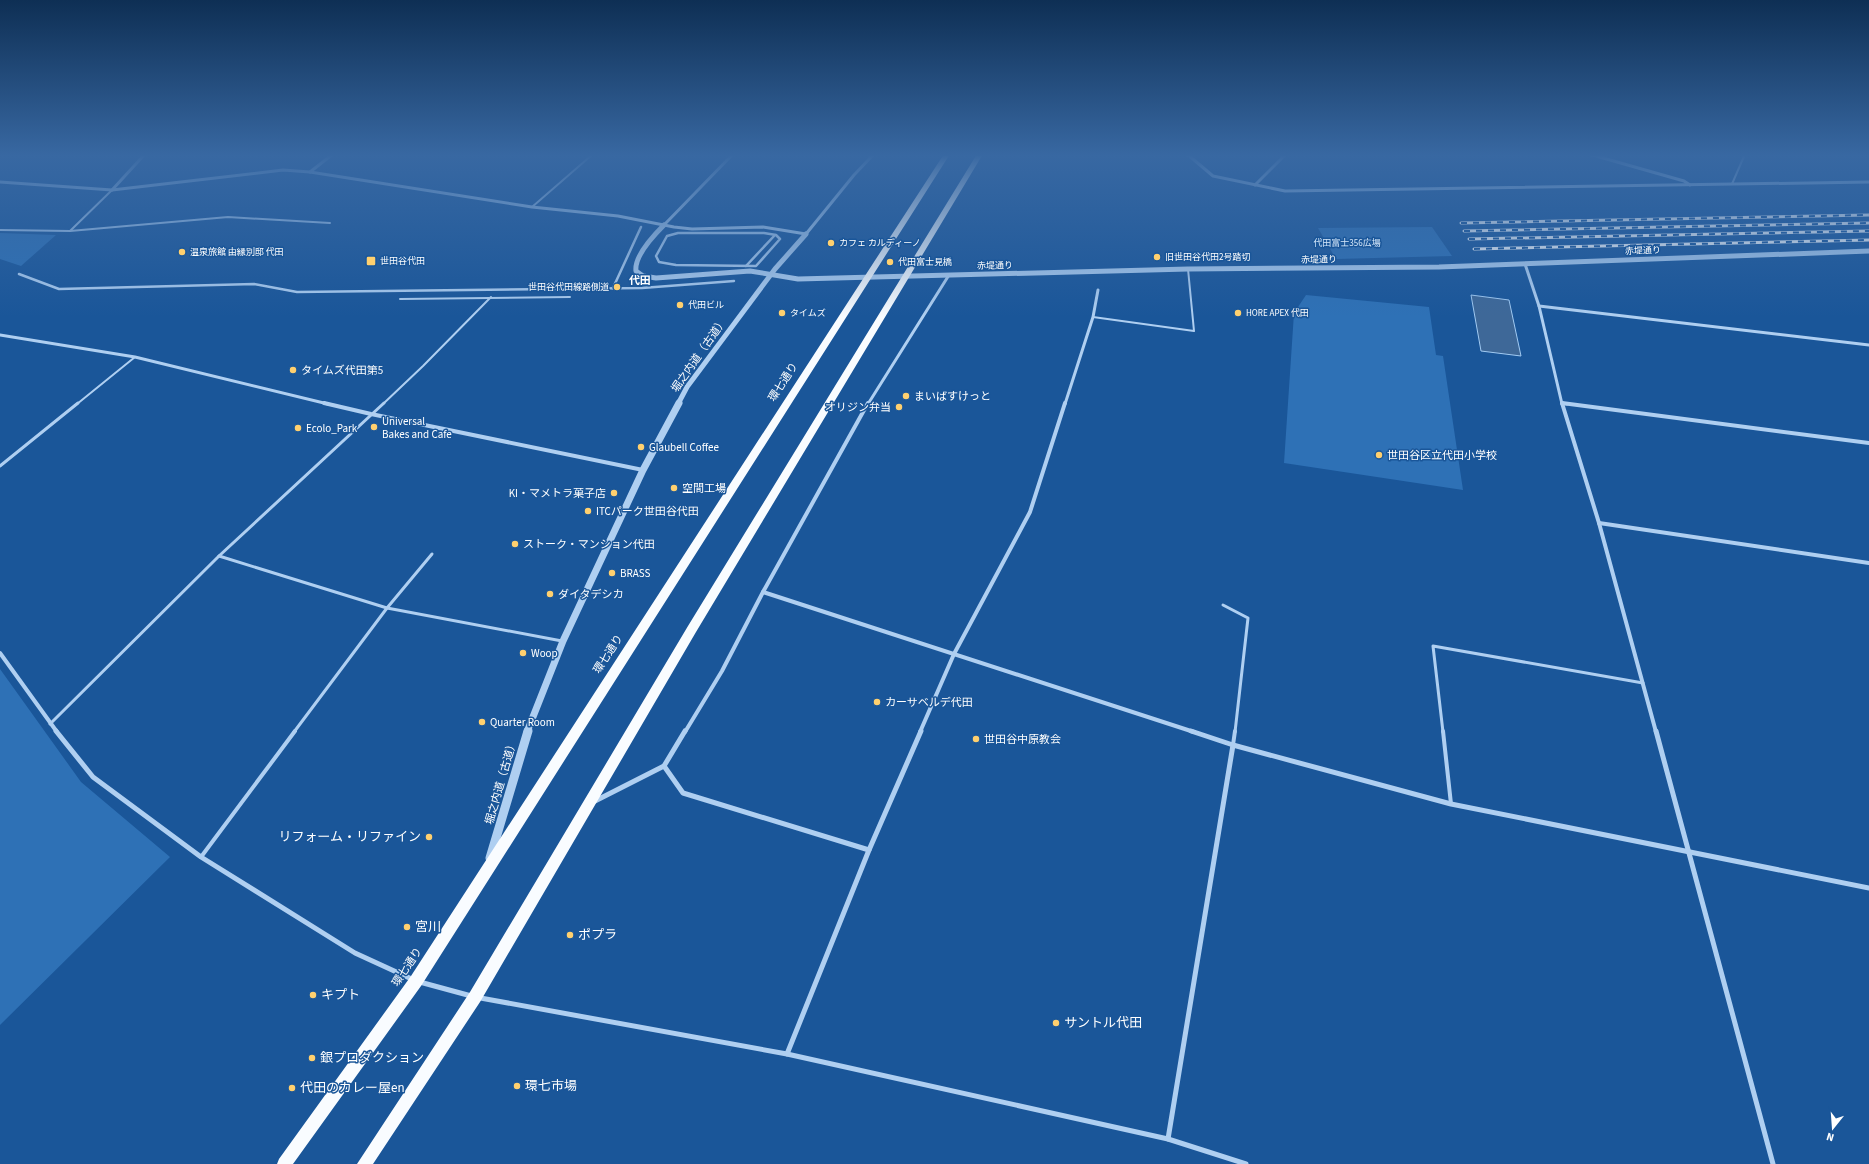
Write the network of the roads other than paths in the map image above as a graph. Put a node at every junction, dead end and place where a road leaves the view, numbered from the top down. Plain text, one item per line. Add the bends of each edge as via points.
1 (93, 208) edge
2 (545, 208) edge
3 (680, 208) edge
4 (827, 208) edge
5 (912, 208) edge
6 (947, 208) edge
7 (330, 223) dead end
8 (664, 225) junction
9 (641, 227) dead end
10 (0, 230) edge
11 (70, 231) junction
12 (806, 234) junction
13 (775, 235) junction
14 (1869, 251) edge
15 (757, 253) junction
16 (766, 255) junction
17 (1525, 264) junction
18 (746, 266) junction
19 (1188, 269) junction
20 (19, 274) dead end
21 (770, 275) junction
22 (949, 275) junction
23 (734, 281) dead end
24 (613, 288) junction
25 (1098, 290) dead end
26 (491, 297) junction
27 (570, 297) dead end
28 (400, 299) dead end
29 (1539, 306) junction
30 (1093, 317) junction
31 (0, 335) edge
32 (1869, 345) edge
33 (135, 357) junction
34 (1562, 403) junction
35 (371, 414) junction
36 (1869, 443) edge
37 (0, 466) edge
38 (643, 470) junction
39 (1599, 523) junction
40 (432, 554) dead end
41 (219, 556) junction
42 (1869, 563) edge
43 (763, 592) junction
44 (1223, 605) dead end
45 (387, 608) junction
46 (563, 641) junction
47 (0, 653) edge
48 (954, 654) junction
49 (1643, 683) junction
50 (50, 724) junction
51 (1233, 745) junction
52 (664, 766) junction
53 (589, 804) junction
54 (1451, 804) junction
55 (869, 850) junction
56 (1689, 853) junction
57 (201, 857) junction
58 (487, 869) junction
59 (1869, 888) edge
60 (416, 981) junction
61 (474, 997) junction
62 (787, 1054) junction
63 (1168, 1139) junction
64 (284, 1164) edge
65 (364, 1164) edge
66 (1246, 1164) edge
67 (1772, 1164) edge

1 - 11 lane
2 - 8 street via 618,216
3 - 8 street
4 - 12 street, 堀之内道（古道）
5 - 58 main road, 環七通り
6 - 53 main road
7 - 11 lane via 228,217
8 - 12 street via 692,229 763,227
8 - 21 street, 赤堤通り via 649,241 635,265 636,271 643,276 656,278 750,271
9 - 24 street
10 - 11 lane
12 - 21 street, 堀之内道（古道）
13 - 15 street
13 - 16 street via 780,239
13 - 18 street via 672,234 667,236 656,256 659,262 665,264
14 - 17 street, 赤堤通り
15 - 16 street
15 - 18 street
16 - 18 street via 756,266
17 - 19 street, 赤堤通り
17 - 29 street
19 - 22 street, 赤堤通り
19 - 30 lane via 1194,331
20 - 24 street via 59,289 254,284 297,292
21 - 22 street, 赤堤通り via 798,279
21 - 38 street, 堀之内道（古道） via 687,387
22 - 43 street via 862,413
23 - 24 street
25 - 30 street
26 - 27 lane
26 - 28 lane
26 - 35 lane
29 - 32 street
29 - 34 street
30 - 48 street via 1030,512
31 - 33 street
33 - 35 street
33 - 37 lane
34 - 36 street
34 - 39 street
35 - 38 street
35 - 41 lane
38 - 46 street, 堀之内道（古道）
39 - 42 street
39 - 49 street
40 - 45 lane
41 - 45 lane
41 - 50 lane
43 - 48 street
43 - 52 street via 722,672
44 - 51 lane via 1248,618
45 - 46 lane
45 - 57 lane
46 - 58 street, 堀之内道（古道） via 525,738
47 - 50 street
48 - 51 street
48 - 55 street
49 - 54 lane via 1433,646
49 - 56 street
50 - 57 street via 93,777
51 - 54 street
51 - 63 street
52 - 53 street
52 - 55 street via 683,793
53 - 61 main road
54 - 56 street
55 - 62 street
56 - 59 street
56 - 67 street
57 - 60 street via 354,953
58 - 60 main road, 環七通り
60 - 61 street
60 - 64 main road, 環七通り
61 - 62 street
61 - 65 main road
62 - 63 street
63 - 66 street

